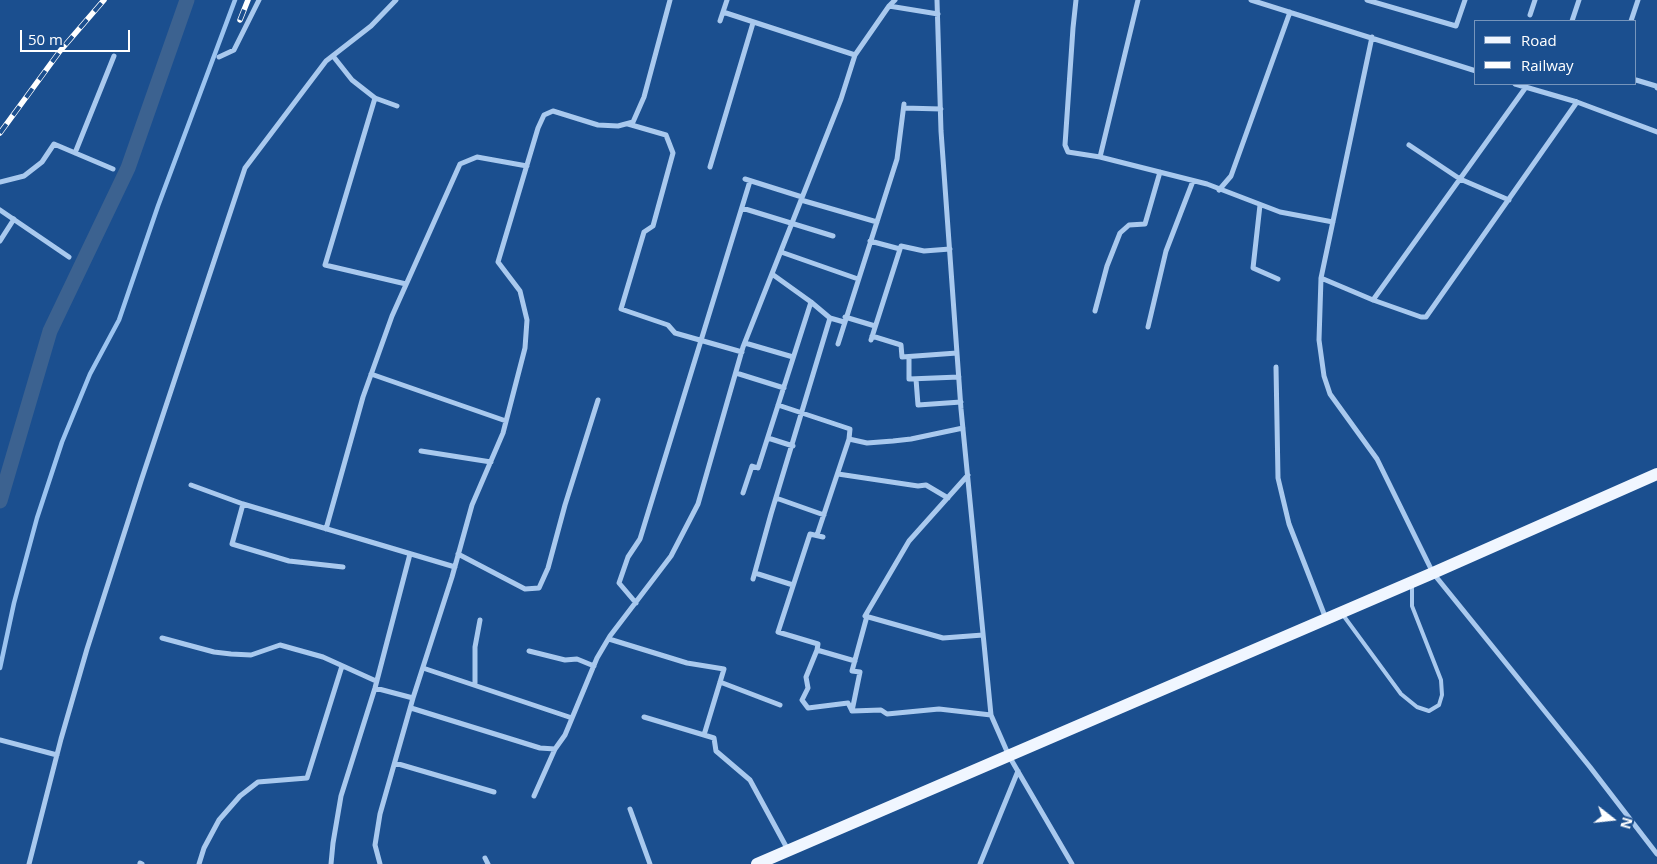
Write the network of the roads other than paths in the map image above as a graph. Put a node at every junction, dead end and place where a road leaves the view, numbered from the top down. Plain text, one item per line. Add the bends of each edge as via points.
1 (259, 0) edge
2 (396, 0) edge
3 (670, 0) edge
4 (726, 0) edge
5 (895, 0) edge
6 (937, 0) edge
7 (1076, 0) edge
8 (1138, 0) edge
9 (1251, 0) edge
10 (1367, 0) edge
11 (1465, 0) edge
12 (1535, 0) edge
13 (1579, 0) edge
14 (1638, 0) edge
15 (889, 6) junction
16 (723, 12) junction
17 (1290, 12) junction
18 (938, 14) junction
19 (1530, 15) dead end
20 (1572, 20) edge
21 (1631, 20) edge
22 (720, 21) dead end
23 (754, 23) junction
24 (1372, 38) junction
25 (855, 55) junction
26 (114, 56) dead end
27 (333, 56) junction
28 (219, 57) dead end
29 (1474, 70) edge
30 (1637, 80) edge
31 (1519, 85) edge
32 (1526, 87) junction
33 (1657, 88) edge
34 (375, 98) junction
35 (1576, 102) junction
36 (397, 106) dead end
37 (941, 110) junction
38 (626, 124) junction
39 (1657, 132) edge
40 (1409, 145) dead end
41 (75, 153) junction
42 (1100, 157) junction
43 (527, 166) junction
44 (710, 167) dead end
45 (113, 169) dead end
46 (1160, 172) junction
47 (1460, 179) junction
48 (1193, 180) junction
49 (0, 182) edge
50 (1219, 190) junction
51 (802, 198) junction
52 (1509, 200) junction
53 (1260, 205) junction
54 (742, 208) junction
55 (0, 210) edge
56 (14, 219) junction
57 (877, 222) junction
58 (1333, 222) junction
59 (792, 224) junction
60 (833, 236) dead end
61 (0, 241) edge
62 (870, 241) junction
63 (900, 249) junction
64 (950, 249) junction
65 (781, 252) junction
66 (69, 257) dead end
67 (772, 274) junction
68 (1321, 278) junction
69 (858, 279) junction
70 (1278, 279) dead end
71 (406, 284) junction
72 (1373, 300) junction
73 (811, 302) junction
74 (1095, 311) dead end
75 (830, 318) junction
76 (845, 320) junction
77 (876, 326) junction
78 (1148, 327) dead end
79 (702, 341) junction
80 (745, 343) junction
81 (838, 344) dead end
82 (742, 352) junction
83 (957, 353) junction
84 (793, 357) junction
85 (909, 357) junction
86 (1276, 367) dead end
87 (371, 374) junction
88 (736, 374) junction
89 (959, 377) junction
90 (916, 379) junction
91 (784, 388) junction
92 (598, 400) dead end
93 (961, 402) junction
94 (778, 405) junction
95 (803, 413) junction
96 (506, 421) junction
97 (963, 428) junction
98 (768, 438) junction
99 (849, 439) junction
100 (793, 446) junction
101 (421, 451) dead end
102 (491, 462) junction
103 (838, 474) junction
104 (1657, 474) edge
105 (968, 475) junction
106 (191, 485) dead end
107 (744, 493) dead end
108 (776, 498) junction
109 (948, 498) junction
110 (242, 504) junction
111 (824, 515) junction
112 (326, 528) junction
113 (410, 554) junction
114 (458, 554) junction
115 (343, 567) dead end
116 (455, 567) junction
117 (755, 572) junction
118 (1433, 573) junction
119 (753, 579) dead end
120 (1412, 582) junction
121 (793, 585) junction
122 (636, 603) junction
123 (1341, 612) junction
124 (867, 616) junction
125 (1326, 619) junction
126 (480, 620) dead end
127 (983, 635) junction
128 (162, 638) dead end
129 (609, 639) junction
130 (817, 650) junction
131 (529, 651) dead end
132 (855, 661) junction
133 (342, 666) junction
134 (594, 666) junction
135 (423, 668) junction
136 (376, 681) junction
137 (720, 682) junction
138 (475, 685) junction
139 (375, 688) junction
140 (414, 698) junction
141 (780, 705) dead end
142 (411, 708) junction
143 (852, 711) junction
144 (990, 715) junction
145 (644, 717) dead end
146 (572, 718) junction
147 (704, 735) junction
148 (0, 740) edge
149 (555, 749) junction
150 (57, 755) junction
151 (1009, 756) junction
152 (395, 763) junction
153 (1018, 771) junction
154 (494, 792) dead end
155 (534, 796) dead end
156 (630, 809) dead end
157 (789, 850) junction
158 (1657, 854) edge
159 (485, 858) dead end
160 (29, 864) edge
161 (199, 864) edge
162 (332, 864) edge
163 (380, 864) edge
164 (488, 864) edge
165 (650, 864) edge
166 (757, 864) edge
167 (980, 864) edge
168 (1072, 864) edge

1 - 28 street via 234,50
2 - 27 street via 371,26
3 - 38 street via 644,97 633,122
4 - 16 street
5 - 15 street
6 - 18 street
7 - 42 street via 1065,145 1068,152
8 - 42 street
9 - 17 street
10 - 11 street via 1456,26
12 - 19 street
13 - 20 street
14 - 21 street
15 - 18 street
15 - 25 street
16 - 22 street
16 - 23 street
17 - 24 street
17 - 50 street via 1231,176
18 - 37 street
23 - 25 street
23 - 44 street
24 - 29 street
24 - 58 street
25 - 51 street
26 - 41 street
27 - 34 street via 352,80
27 - 150 street via 245,168 135,500
30 - 33 street
31 - 32 street
32 - 35 street
32 - 47 street
34 - 36 street
34 - 71 street via 325,264
35 - 39 street
35 - 52 street
37 - 57 street via 904,106 897,159
37 - 64 street
38 - 43 street via 598,124 553,111 544,115
38 - 79 street via 666,135 673,153 653,226 644,232 621,309
40 - 47 street
41 - 45 street
41 - 49 street via 54,144 42,162 24,176
42 - 46 street
43 - 71 street via 477,157 460,164
43 - 96 street via 498,262 520,291 527,320 525,348
46 - 48 street
46 - 74 street via 1145,224 1128,225 1120,232
47 - 52 street
47 - 72 street
48 - 50 street
48 - 78 street via 1166,251
50 - 53 street
51 - 54 street via 748,180
51 - 57 street
51 - 59 street
52 - 72 street via 1426,316
53 - 58 street
53 - 70 street via 1253,268
54 - 59 street
54 - 79 street
55 - 56 street
56 - 61 street
56 - 66 street
57 - 62 street
58 - 68 street
59 - 60 street
59 - 65 street
62 - 63 street
62 - 69 street
63 - 64 street via 902,246 924,251
63 - 77 street
64 - 83 street
65 - 67 street
65 - 69 street
67 - 73 street
67 - 80 street
68 - 72 street
68 - 118 street via 1319,340 1330,394 1377,459
69 - 76 street
71 - 87 street
73 - 75 street
73 - 84 street
75 - 76 street
75 - 95 street
76 - 77 street
76 - 81 street
77 - 85 street via 872,338 901,345 902,358
79 - 82 street
79 - 122 street via 640,539 628,557 619,584
80 - 82 street
80 - 84 street
82 - 88 street
83 - 85 street
83 - 89 street
84 - 91 street
85 - 90 street via 909,379
86 - 125 street via 1278,478 1290,524
87 - 96 street
87 - 112 street
88 - 91 street
88 - 122 street via 698,504 671,556
89 - 90 street
89 - 93 street
90 - 93 street via 918,404
91 - 94 street
92 - 114 street via 548,568 539,588 524,589
93 - 97 street
94 - 95 street
94 - 98 street
95 - 99 street via 850,428
95 - 100 street
96 - 102 street
97 - 99 street via 893,442 867,443
97 - 105 street
98 - 100 street
98 - 107 street via 758,468 752,466
99 - 103 street
100 - 108 street
101 - 102 street
102 - 114 street via 472,505
103 - 109 street via 926,485
103 - 111 street
104 - 118 main road
105 - 109 street
105 - 127 street
106 - 110 street
108 - 111 street
108 - 117 street
109 - 124 street via 909,541
110 - 112 street
110 - 115 street via 232,544 289,561
111 - 121 street via 820,536 810,534
112 - 113 street
113 - 116 street
113 - 136 street
114 - 116 street
116 - 135 street
117 - 119 street
117 - 121 street
118 - 120 main road
118 - 158 street
120 - 123 main road
120 - 123 lane via 1412,606 1441,680 1441,700 1429,712 1401,694
121 - 130 street via 778,632 818,644
122 - 129 street
123 - 125 main road
124 - 127 street via 943,638
124 - 132 street
125 - 151 main road
126 - 138 street via 475,647
127 - 144 street
128 - 133 street via 231,654 251,655 280,645
129 - 134 street
129 - 137 street via 687,663 724,670
130 - 132 street
130 - 143 street via 806,677 808,688 802,700 808,708 848,703
131 - 134 street via 565,660 577,659
132 - 143 street via 852,671 860,672
133 - 136 street
133 - 161 street via 307,778 258,782 240,796 219,820
134 - 146 street
135 - 138 street
135 - 140 street
136 - 139 street
137 - 141 street
137 - 147 street
138 - 146 street
139 - 140 street
139 - 162 street via 341,796
140 - 142 street
142 - 149 street via 524,744
142 - 152 street
143 - 144 street via 881,710 887,714 939,709
144 - 151 street
145 - 147 street
146 - 149 street
147 - 157 street via 714,738 716,750 750,780
148 - 150 street
149 - 155 street
150 - 160 street
151 - 153 street
151 - 157 main road
152 - 154 street
152 - 163 street via 375,845
153 - 167 street
153 - 168 street
156 - 165 street
157 - 166 main road
159 - 164 street

